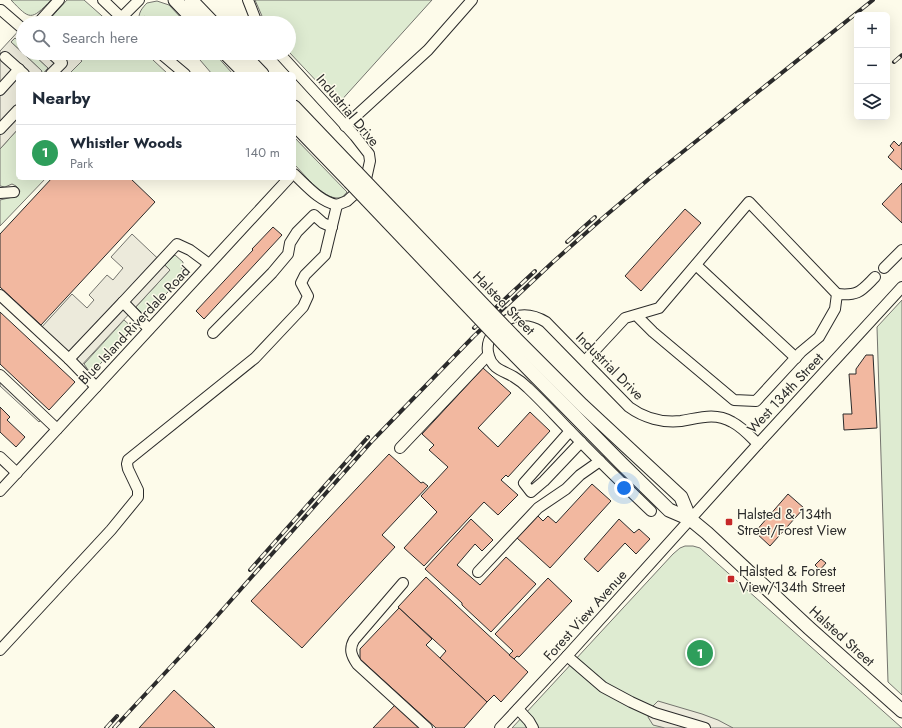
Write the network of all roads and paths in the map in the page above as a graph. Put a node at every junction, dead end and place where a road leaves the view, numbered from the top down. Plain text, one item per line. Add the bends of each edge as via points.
1 (59, 0) edge
2 (103, 0) edge
3 (139, 0) edge
4 (175, 0) edge
5 (191, 0) edge
6 (248, 0) edge
7 (472, 0) edge
8 (1, 10) dead end
9 (44, 16) edge
10 (120, 16) edge
11 (127, 16) edge
12 (190, 16) edge
13 (206, 16) edge
14 (254, 16) edge
15 (16, 23) edge
16 (5, 57) dead end
17 (60, 60) edge
18 (168, 60) edge
19 (232, 60) edge
20 (249, 60) edge
21 (285, 60) edge
22 (21, 72) edge
23 (53, 72) edge
24 (183, 72) edge
25 (244, 72) edge
26 (260, 72) edge
27 (16, 76) edge
28 (0, 90) edge
29 (296, 109) edge
30 (16, 112) edge
31 (296, 126) edge
32 (345, 126) junction
33 (0, 129) edge
34 (296, 176) edge
35 (354, 178) junction
36 (287, 180) edge
37 (14, 192) dead end
38 (0, 193) edge
39 (320, 198) junction
40 (337, 205) junction
41 (314, 215) junction
42 (332, 227) junction
43 (902, 250) edge
44 (209, 264) junction
45 (696, 265) junction
46 (884, 268) dead end
47 (875, 277) dead end
48 (902, 287) edge
49 (837, 294) junction
50 (0, 295) edge
51 (123, 302) junction
52 (636, 315) junction
53 (149, 329) junction
54 (213, 333) dead end
55 (488, 356) junction
56 (796, 358) junction
57 (69, 360) junction
58 (586, 361) junction
59 (0, 375) edge
60 (96, 387) junction
61 (57, 429) junction
62 (570, 431) junction
63 (581, 442) junction
64 (758, 444) junction
65 (400, 448) dead end
66 (0, 457) edge
67 (600, 461) junction
68 (17, 473) junction
69 (0, 491) edge
70 (651, 511) dead end
71 (690, 519) junction
72 (478, 572) dead end
73 (403, 583) dead end
74 (0, 650) edge
75 (568, 656) junction
76 (518, 709) junction
77 (902, 711) edge
78 (428, 728) edge
79 (500, 728) edge
80 (533, 728) edge
81 (705, 728) edge

1 - 9 street
2 - 10 street
3 - 11 street
4 - 12 main road
5 - 13 main road
6 - 14 street
7 - 32 street via 428,50
8 - 15 street
16 - 22 street
17 - 23 street via 62,62
18 - 24 street
19 - 25 main road
20 - 26 main road
21 - 32 street, Industrial Drive
27 - 28 street
29 - 35 main road, Halsted Street
30 - 33 street
31 - 35 main road, Halsted Street
32 - 40 street, Industrial Drive via 365,148 370,161 366,179 358,191 347,201
34 - 39 street
35 - 71 main road, Halsted Street, bridge via 510,341 610,452 669,510
36 - 44 street, Blue Island-Riverdale Road
37 - 38 street
39 - 40 street
39 - 41 street
40 - 42 street
41 - 42 street
41 - 54 street via 297,232 290,243 288,254 272,274
42 - 74 street via 325,255 305,275 302,283 308,296 303,307 255,358 128,460 128,469 138,490 138,497 111,530
43 - 46 street
44 - 51 street via 177,244
44 - 53 street, Blue Island-Riverdale Road
45 - 49 street via 749,202
45 - 52 street via 658,308
45 - 56 street
47 - 49 street via 859,293
48 - 64 street, West 134th Street
49 - 56 street via 835,309 819,337
50 - 57 street
51 - 53 street
51 - 57 street
52 - 56 street via 734,400 756,401
52 - 58 street via 625,318
53 - 60 street, Blue Island-Riverdale Road
55 - 58 street, Industrial Drive via 488,342 500,326 508,319 529,315 537,316 546,322
55 - 62 street via 497,368 522,382
55 - 65 street
57 - 60 street
58 - 64 street, Industrial Drive via 638,413 668,421 702,416 719,417 732,421
59 - 61 street
60 - 61 street, Blue Island-Riverdale Road
61 - 68 street, Blue Island-Riverdale Road
62 - 63 street
62 - 63 street via 524,483 531,492 544,482
63 - 67 street
64 - 71 street, West 134th Street
66 - 68 street
67 - 70 street
67 - 72 street via 538,508
68 - 69 street, Blue Island-Riverdale Road
71 - 75 street, Forest View Avenue
71 - 77 main road, Halsted Street
73 - 78 street via 354,640 351,654 356,664
75 - 76 street, Forest View Avenue
75 - 81 street via 603,687 631,702 655,713
76 - 79 street, Forest View Avenue
76 - 80 street

